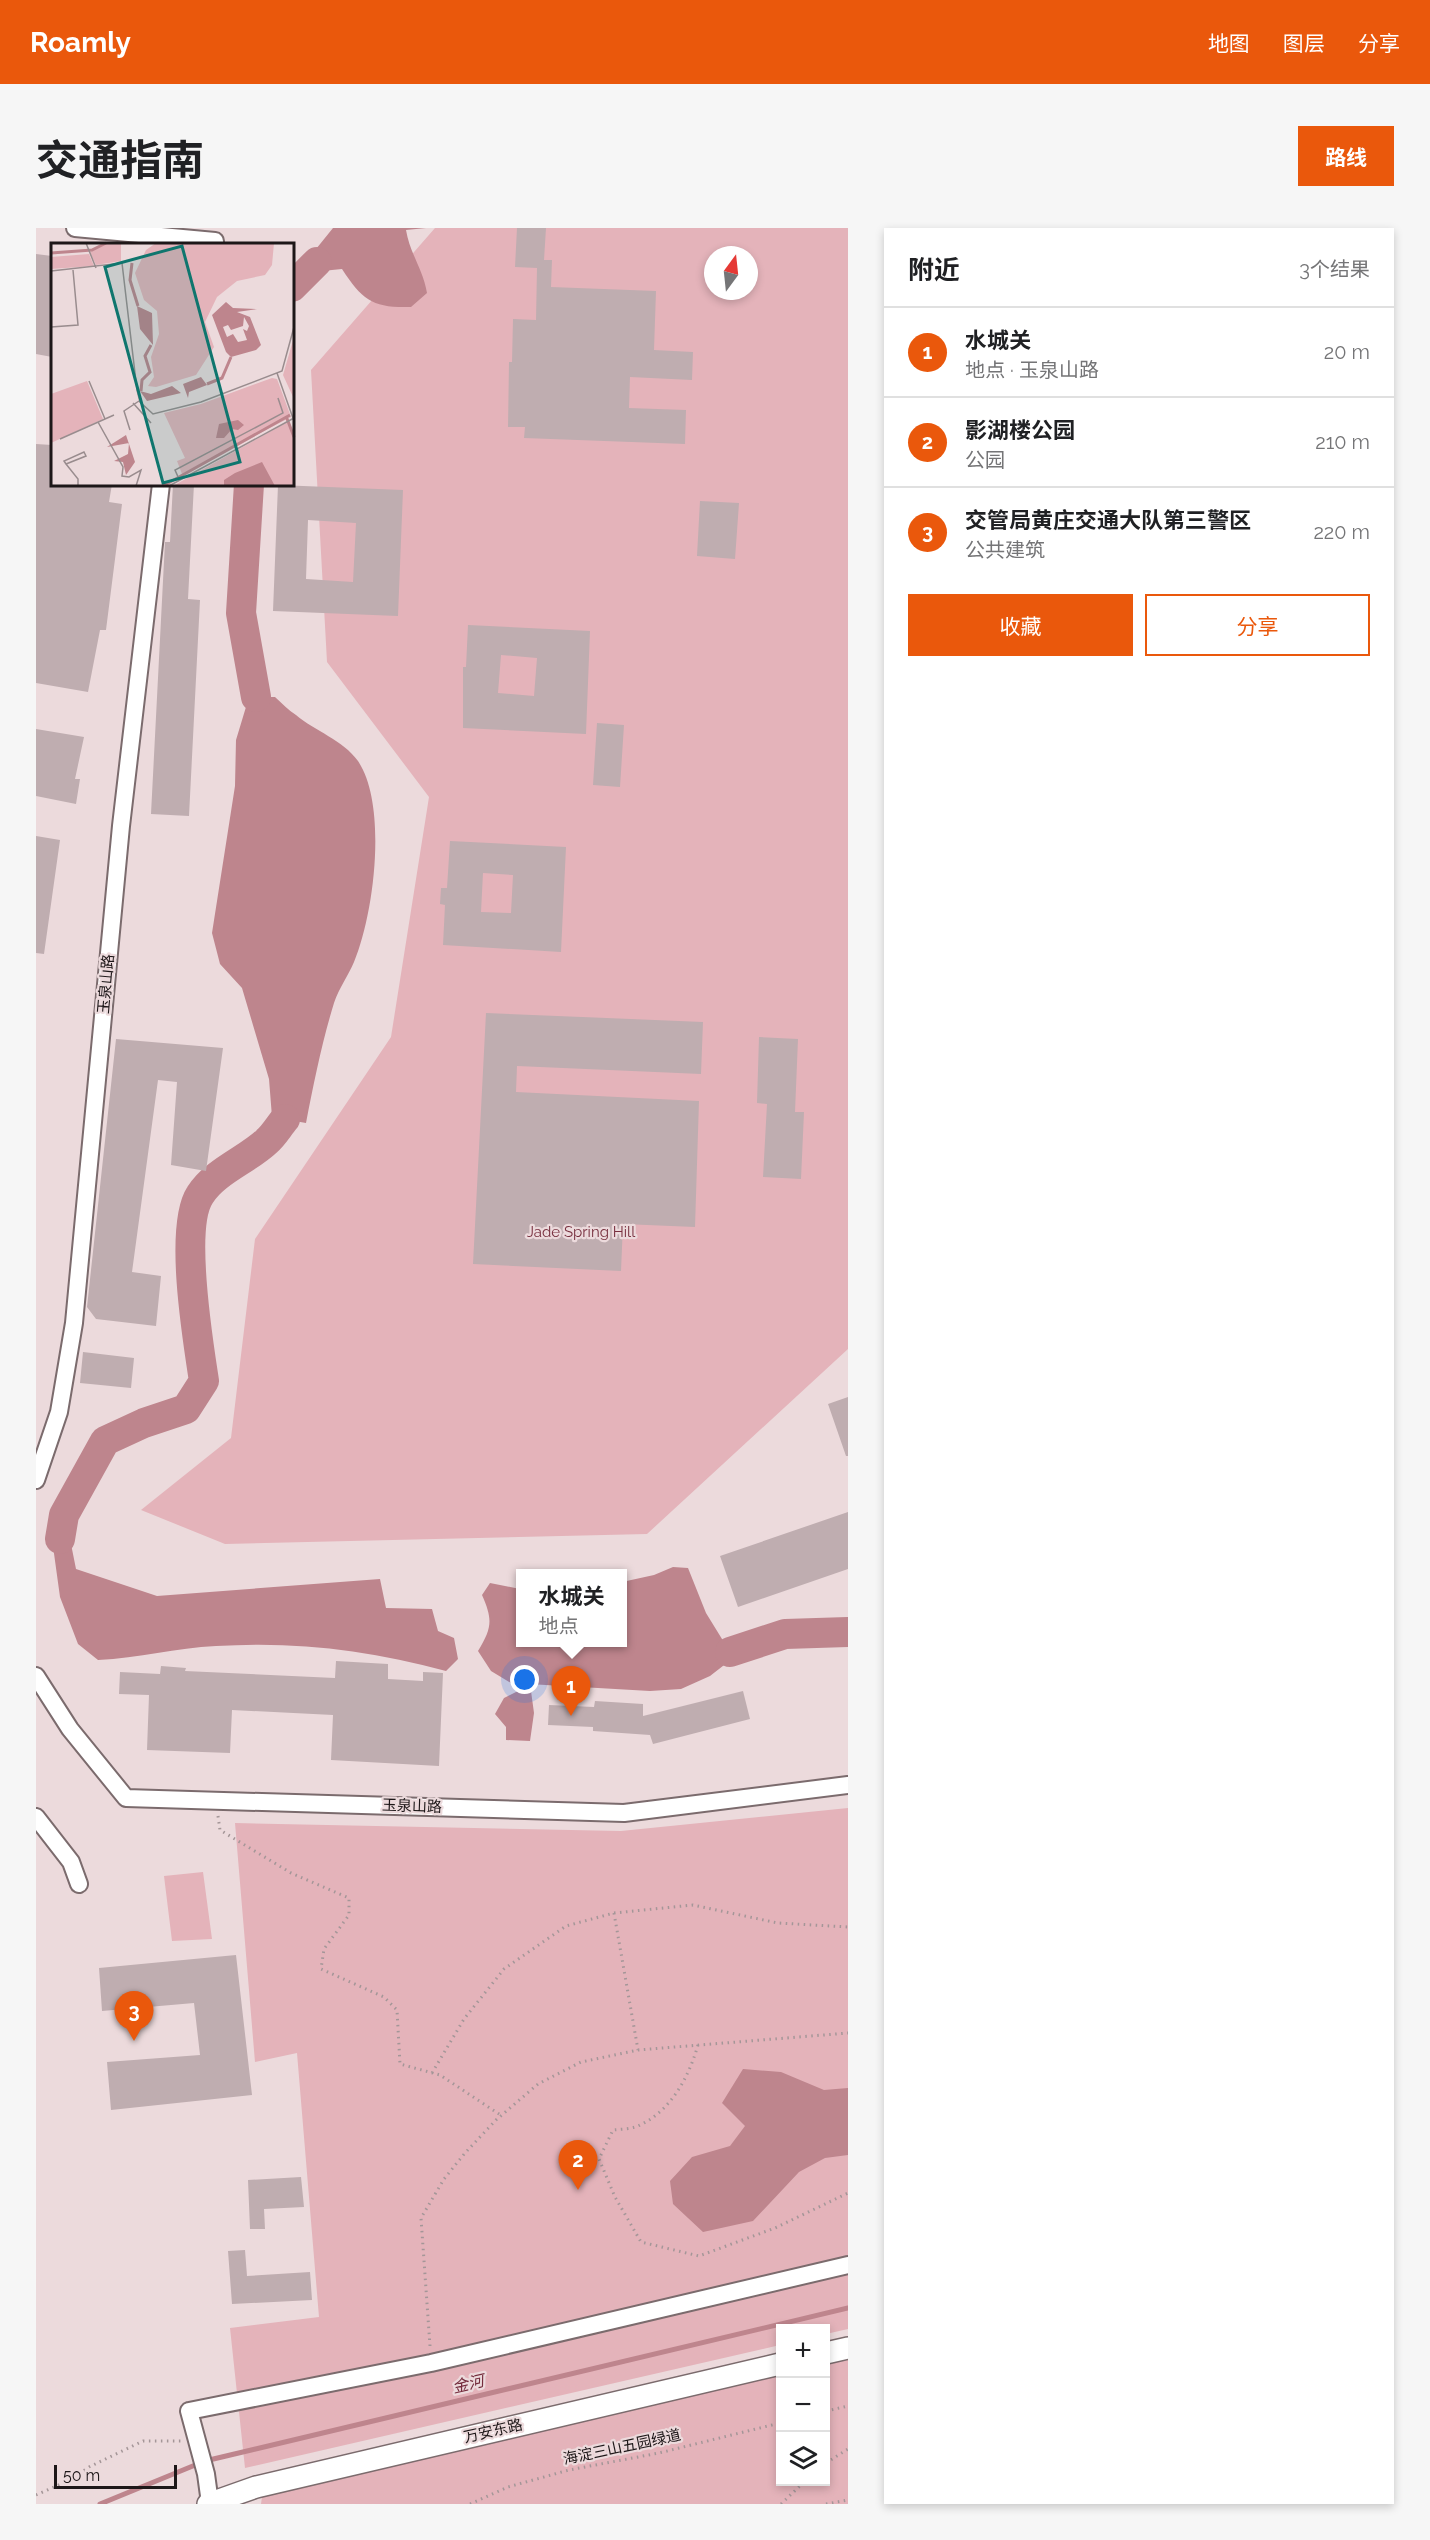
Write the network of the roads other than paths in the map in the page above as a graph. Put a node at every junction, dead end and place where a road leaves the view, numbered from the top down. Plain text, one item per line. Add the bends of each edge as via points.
1 (75, 228) edge
2 (214, 243) edge
3 (160, 486) edge
4 (36, 1480) edge
5 (36, 1676) edge
6 (848, 1785) edge
7 (36, 1817) edge
8 (80, 1884) dead end
9 (848, 2265) edge
10 (848, 2348) edge
11 (830, 2352) edge
12 (776, 2365) edge
13 (257, 2495) edge
14 (209, 2504) edge

1 - 2 street
3 - 4 street, 玉泉山路 via 121,826 74,1323 59,1412
5 - 6 street, 玉泉山路 via 70,1729 126,1798 624,1813
7 - 8 street via 71,1862
9 - 14 street via 431,2363 189,2411 206,2474
10 - 11 street
12 - 13 street, 万安东路
13 - 14 street, 万安东路

